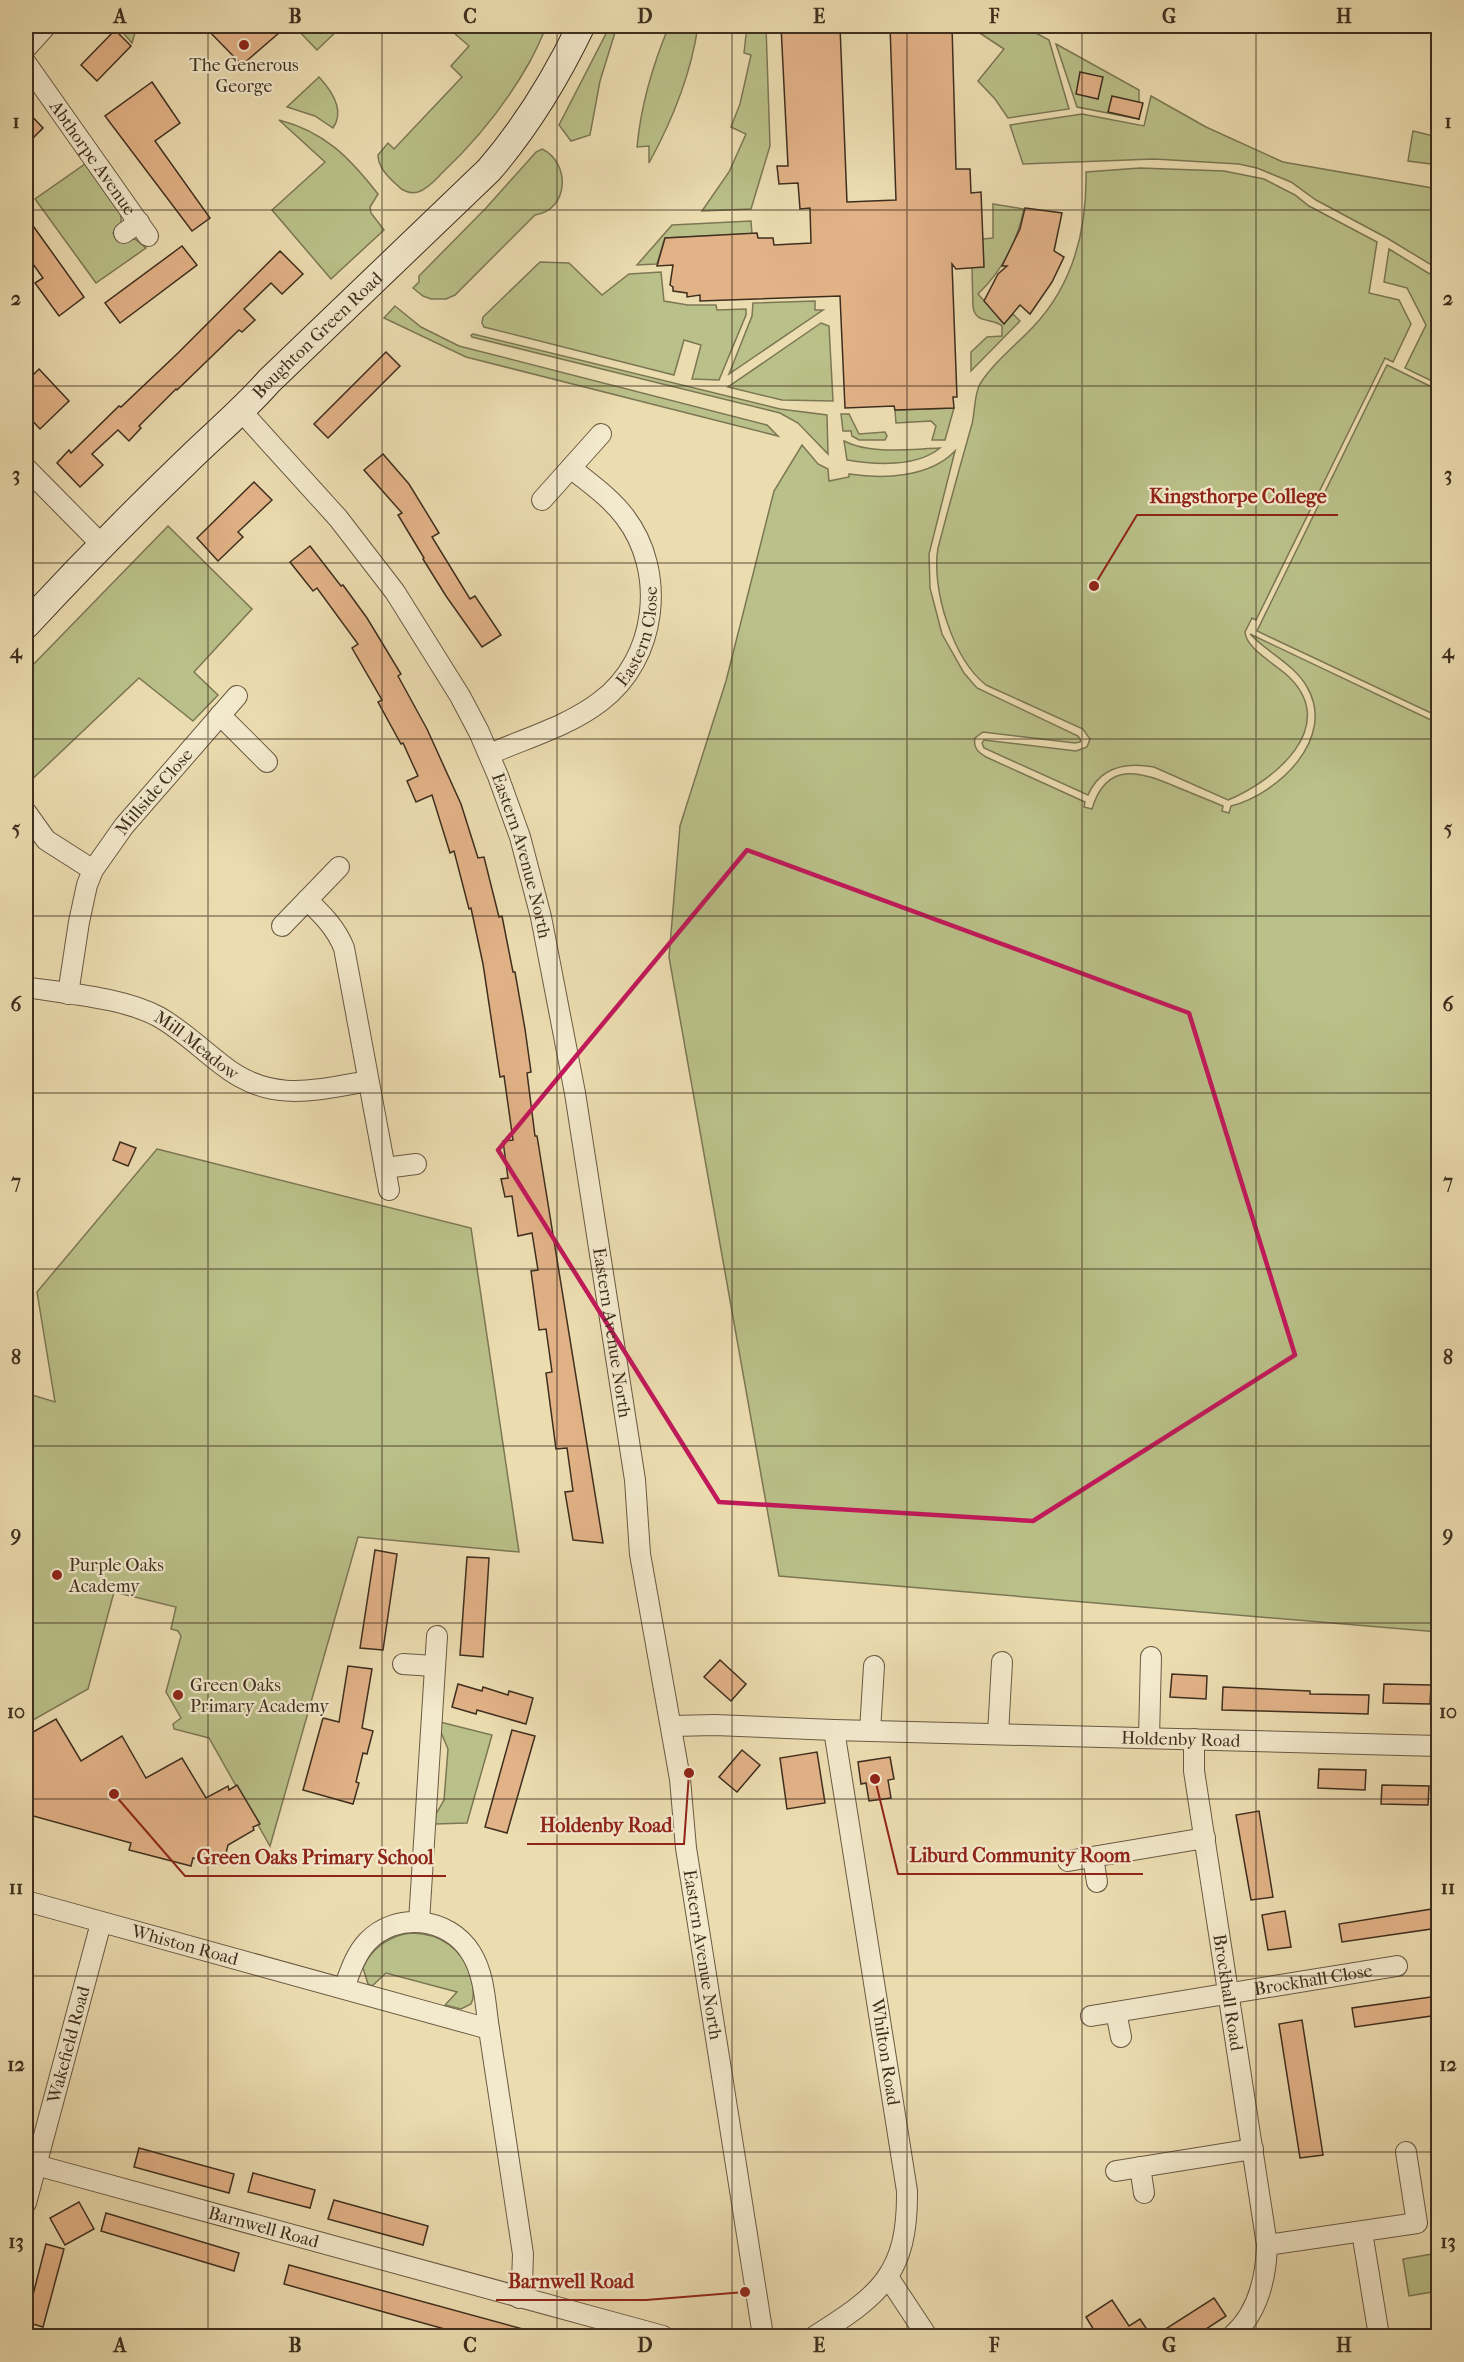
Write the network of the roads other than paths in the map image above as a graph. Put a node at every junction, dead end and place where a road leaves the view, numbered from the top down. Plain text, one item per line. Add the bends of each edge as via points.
1 (46, 26) edge
2 (581, 26) edge
3 (26, 48) edge
4 (26, 63) edge
5 (137, 230) dead end
6 (242, 412) junction
7 (601, 434) dead end
8 (26, 468) edge
9 (571, 468) junction
10 (542, 500) dead end
11 (102, 545) junction
12 (26, 625) edge
13 (237, 696) dead end
14 (220, 715) junction
15 (490, 754) junction
16 (267, 762) dead end
17 (26, 812) edge
18 (339, 867) dead end
19 (93, 870) junction
20 (307, 900) junction
21 (282, 926) dead end
22 (26, 987) edge
23 (68, 994) junction
24 (368, 1081) junction
25 (416, 1164) dead end
26 (386, 1168) junction
27 (390, 1190) dead end
28 (437, 1636) dead end
29 (1151, 1657) dead end
30 (1002, 1662) dead end
31 (403, 1664) dead end
32 (434, 1666) junction
33 (874, 1666) dead end
34 (671, 1726) junction
35 (834, 1730) junction
36 (870, 1731) junction
37 (998, 1734) junction
38 (1149, 1738) junction
39 (1194, 1739) junction
40 (1438, 1746) edge
41 (1205, 1838) junction
42 (1093, 1857) junction
43 (1068, 1861) dead end
44 (1097, 1882) dead end
45 (26, 1901) edge
46 (419, 1922) junction
47 (102, 1923) junction
48 (1397, 1966) dead end
49 (344, 1988) junction
50 (1228, 1993) junction
51 (1116, 2012) junction
52 (1091, 2016) dead end
53 (489, 2029) junction
54 (1121, 2037) dead end
55 (1253, 2149) junction
56 (1406, 2152) dead end
57 (36, 2165) junction
58 (1140, 2167) junction
59 (1116, 2171) dead end
60 (1144, 2193) dead end
61 (26, 2203) edge
62 (1362, 2232) junction
63 (1268, 2245) junction
64 (888, 2277) junction
65 (519, 2298) junction
66 (663, 2337) edge
67 (763, 2337) edge
68 (815, 2337) edge
69 (927, 2337) edge
70 (1232, 2337) edge
71 (1379, 2337) edge

1 - 3 street
2 - 6 street, Boughton Green Road via 540,101 489,170 269,381
4 - 5 street, Abthorpe Avenue
6 - 11 street, Boughton Green Road via 207,441
6 - 15 street, Eastern Avenue North via 338,518 395,592 460,696
7 - 9 street
8 - 11 street
9 - 10 street
9 - 15 street, Eastern Close via 613,503 639,541 650,582 648,626 637,658 603,700 578,716
11 - 12 street, Boughton Green Road
13 - 14 street, Millside Close
14 - 16 street
14 - 19 street, Millside Close via 124,825
15 - 34 street, Eastern Avenue North via 529,868 566,1041 635,1480 639,1554
17 - 19 street via 46,840
18 - 20 street
19 - 23 street, Millside Close via 79,922
20 - 21 street
20 - 24 street via 324,916 344,948
22 - 23 street, Mill Meadow
23 - 24 street, Mill Meadow via 120,1004 158,1017 247,1082 273,1091 300,1093
24 - 26 street
25 - 26 street
26 - 27 street
28 - 32 street
29 - 38 street
30 - 37 street
31 - 32 street
32 - 46 street
33 - 36 street
34 - 35 street, Holdenby Road
34 - 67 street, Eastern Avenue North via 686,1848
35 - 36 street, Holdenby Road
35 - 64 street, Whilton Road via 906,2191 905,2236
36 - 37 street, Holdenby Road
37 - 38 street, Holdenby Road
38 - 39 street, Holdenby Road
39 - 40 street, Holdenby Road
39 - 41 street, Brockhall Road via 1194,1771
41 - 42 street
41 - 50 street, Brockhall Road
42 - 43 street
42 - 44 street
45 - 47 street, Whiston Road
46 - 49 street via 389,1927 372,1937 355,1959
46 - 53 street via 450,1932 466,1945 481,1976
47 - 49 street, Whiston Road
47 - 57 street, Wakefield Road
48 - 50 street, Brockhall Close
49 - 53 street, Whiston Road
50 - 51 street, Brockhall Close
50 - 55 street, Brockhall Road
51 - 52 street, Brockhall Close
51 - 54 street
53 - 65 street via 523,2254
55 - 58 street
55 - 63 street, Brockhall Road
56 - 62 street via 1417,2223
57 - 61 street, Wakefield Road
57 - 65 street, Barnwell Road
58 - 59 street
58 - 60 street
62 - 63 street
62 - 71 street
63 - 70 street, Brockhall Road via 1259,2295 1246,2321
64 - 68 street, Whilton Road via 867,2301
64 - 69 street
65 - 66 street, Barnwell Road

